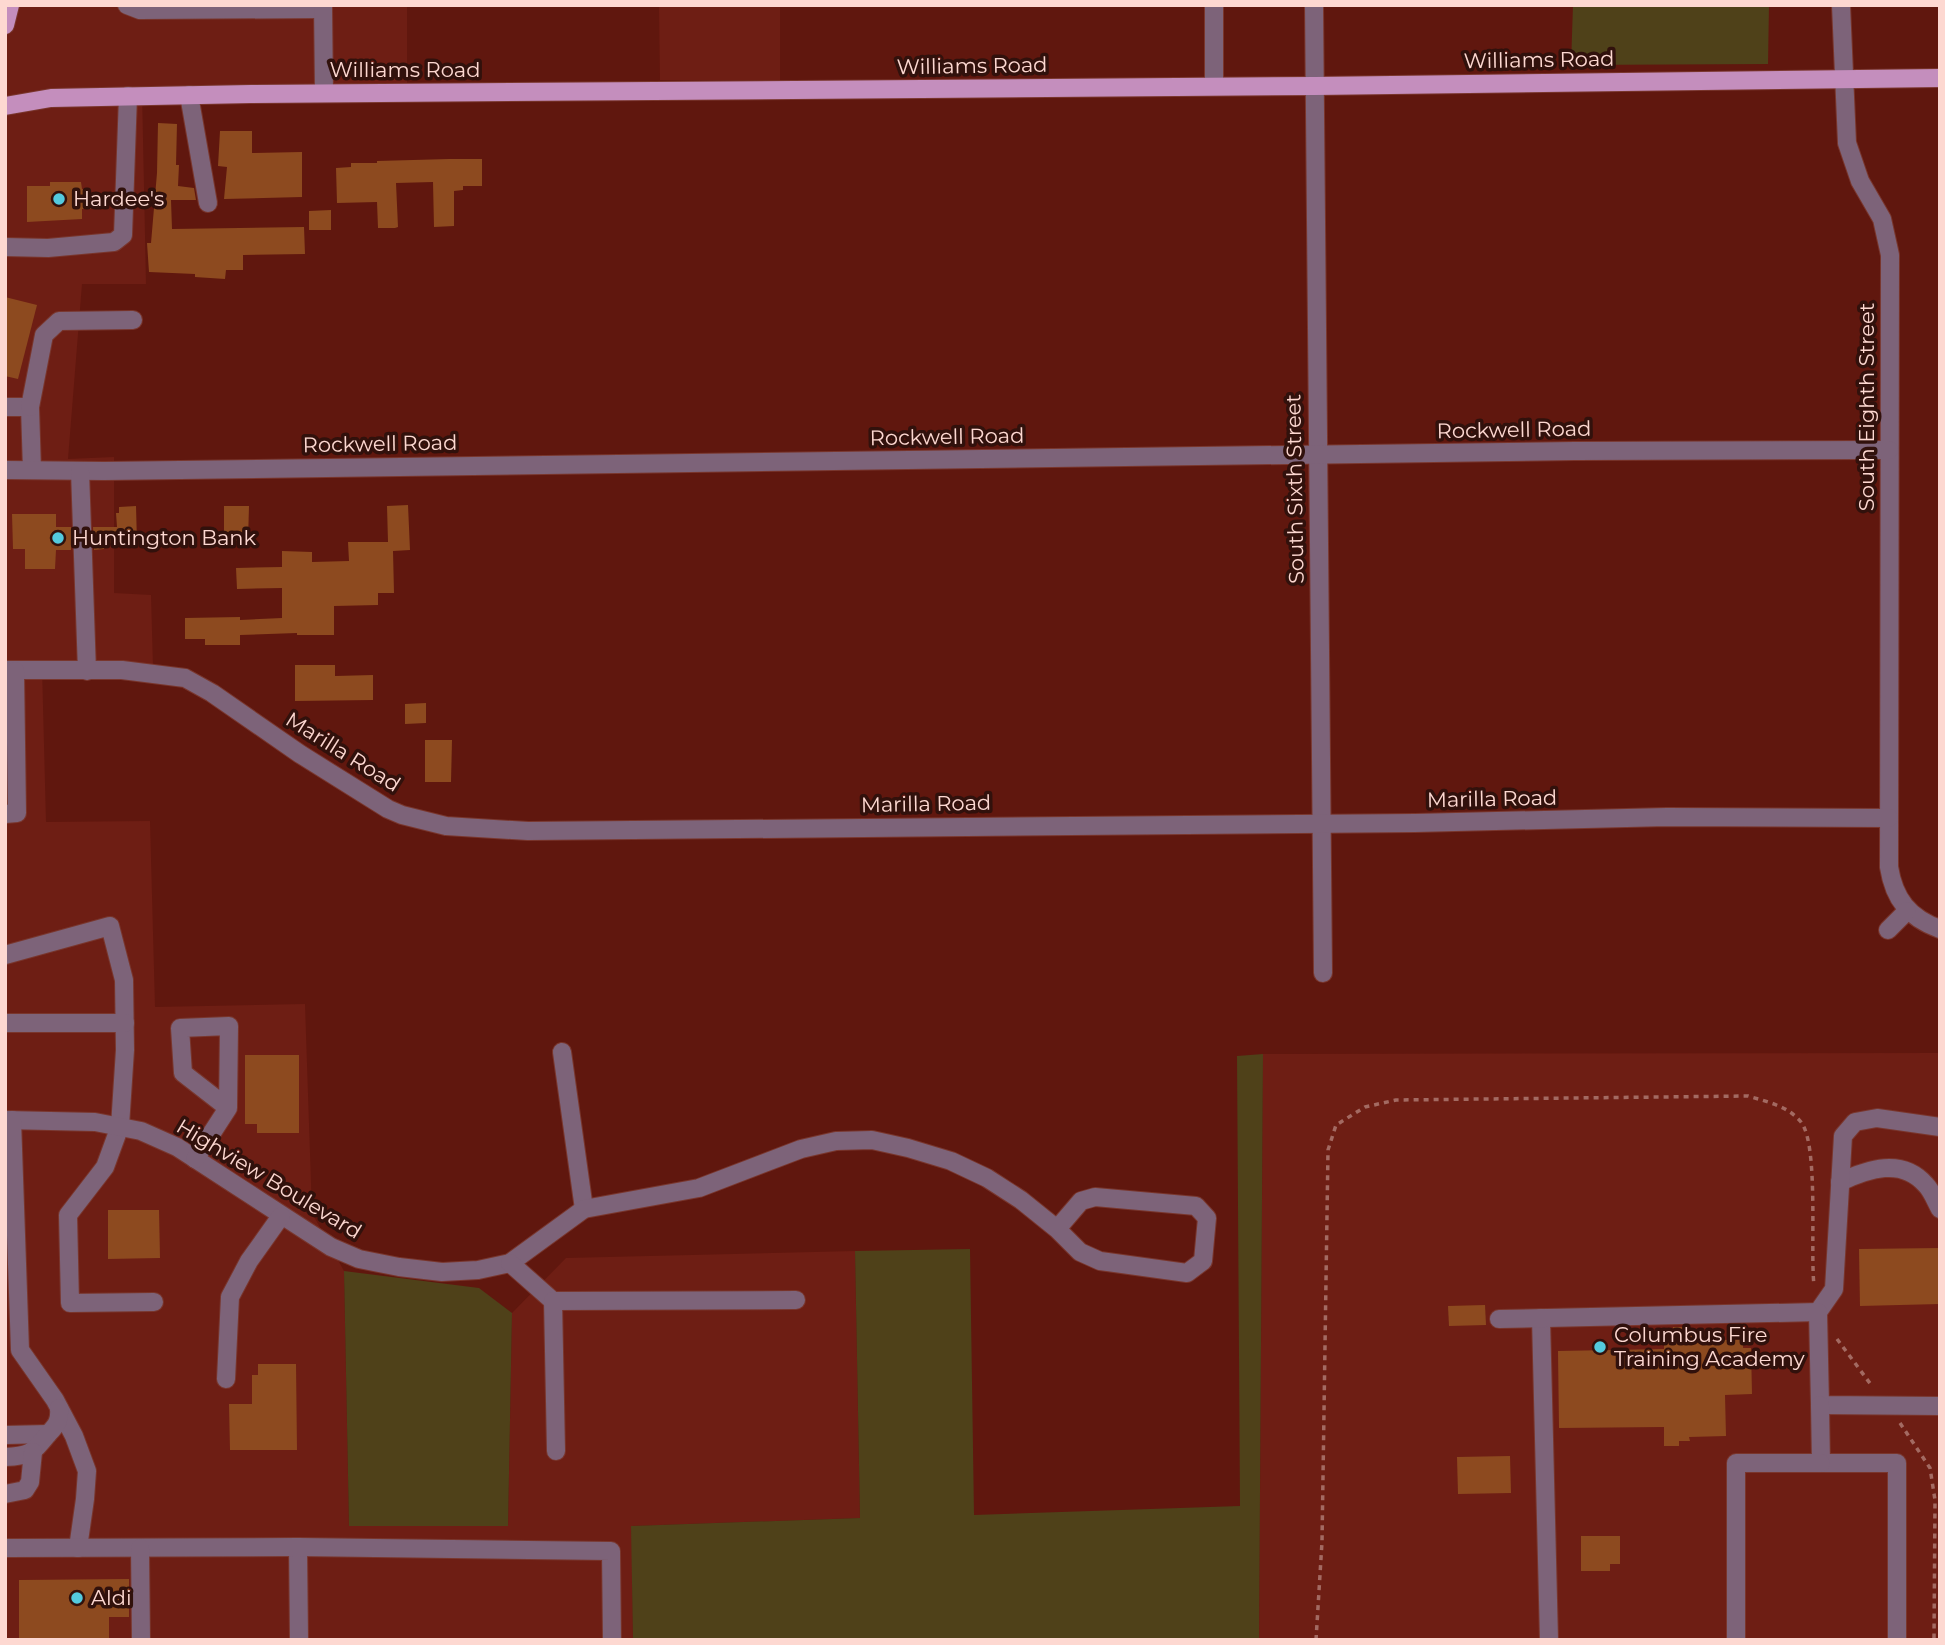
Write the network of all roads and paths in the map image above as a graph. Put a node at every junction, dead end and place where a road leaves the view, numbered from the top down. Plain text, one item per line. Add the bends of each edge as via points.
1 (10, 5) edge
2 (127, 5) edge
3 (1214, 5) edge
4 (1314, 5) edge
5 (1841, 5) edge
6 (323, 7) edge
7 (5, 25) edge
8 (1940, 78) edge
9 (1843, 79) junction
10 (1214, 86) junction
11 (1315, 86) junction
12 (324, 93) junction
13 (190, 95) junction
14 (128, 96) junction
15 (5, 106) edge
16 (208, 204) dead end
17 (5, 247) edge
18 (133, 320) dead end
19 (5, 407) edge
20 (30, 407) junction
21 (1889, 450) junction
22 (1318, 456) junction
23 (5, 470) edge
24 (32, 470) junction
25 (80, 471) junction
26 (10, 671) edge
27 (87, 671) junction
28 (5, 814) edge
29 (1889, 818) junction
30 (1322, 824) junction
31 (1907, 911) junction
32 (1940, 929) edge
33 (1888, 930) dead end
34 (5, 955) edge
35 (1323, 973) dead end
36 (5, 1023) edge
37 (125, 1023) junction
38 (562, 1052) dead end
39 (228, 1108) junction
40 (8, 1120) edge
41 (120, 1126) junction
42 (1940, 1127) edge
43 (195, 1159) junction
44 (1840, 1182) junction
45 (9, 1190) edge
46 (584, 1209) junction
47 (1940, 1209) edge
48 (281, 1216) junction
49 (1057, 1229) junction
50 (510, 1263) junction
51 (1813, 1281) dead end
52 (11, 1283) edge
53 (796, 1300) dead end
54 (553, 1301) junction
55 (154, 1302) dead end
56 (1818, 1312) junction
57 (1541, 1318) junction
58 (1499, 1319) dead end
59 (13, 1350) edge
60 (226, 1379) dead end
61 (1820, 1405) junction
62 (1940, 1406) edge
63 (59, 1408) junction
64 (48, 1434) junction
65 (5, 1435) edge
66 (556, 1451) dead end
67 (33, 1452) junction
68 (5, 1457) edge
69 (1821, 1463) junction
70 (5, 1494) edge
71 (299, 1547) junction
72 (5, 1548) edge
73 (78, 1548) junction
74 (140, 1548) junction
75 (141, 1640) edge
76 (299, 1640) edge
77 (612, 1640) edge
78 (1317, 1640) edge
79 (1549, 1640) edge
80 (1736, 1640) edge
81 (1898, 1640) edge

1 - 7 main road
2 - 6 street via 140,10
3 - 10 street
4 - 11 street, South Sixth Street
5 - 9 street, South Eighth Street
6 - 12 street
8 - 9 main road, Williams Road
9 - 11 main road, Williams Road
9 - 21 street, South Eighth Street via 1851,160 1882,219 1890,255
10 - 11 main road, Williams Road
10 - 12 main road, Williams Road
11 - 22 street, South Sixth Street
12 - 13 main road, Williams Road
13 - 14 main road, Williams Road
13 - 16 street
14 - 15 main road, Williams Road via 51,98
14 - 17 street via 123,234 114,242
18 - 20 street via 59,321 44,335
19 - 20 street
20 - 24 street
21 - 22 street, Rockwell Road
21 - 29 street, South Eighth Street
22 - 25 street, Rockwell Road
22 - 30 street, South Sixth Street
23 - 24 street, Rockwell Road
24 - 25 street, Rockwell Road
25 - 27 street
26 - 27 street, Marilla Road
26 - 28 street via 17,813
27 - 30 street, Marilla Road via 185,678 388,809 470,830
29 - 30 street, Marilla Road
29 - 31 street, South Eighth Street via 1892,884
30 - 35 street, South Sixth Street
31 - 32 street
31 - 33 street
34 - 37 street via 110,926 124,980
36 - 37 street
37 - 41 street
38 - 46 street
39 - 39 street via 229,1026 180,1028 183,1073
39 - 43 street
40 - 41 street, Highview Boulevard
40 - 45 street
41 - 43 street, Highview Boulevard via 158,1138
41 - 55 street via 105,1167 68,1215 70,1303
42 - 44 street via 1877,1118 1856,1122 1843,1136
43 - 48 street, Highview Boulevard
44 - 47 street via 1868,1170 1901,1167 1926,1184
44 - 56 street via 1834,1289
45 - 52 street
46 - 49 street via 699,1188 802,1149 836,1141 872,1140 951,1161 987,1178
46 - 50 street
48 - 50 street, Highview Boulevard via 359,1259 442,1272
48 - 60 street via 230,1297
49 - 49 street via 1080,1252 1100,1261 1186,1273 1203,1261 1207,1218 1196,1206 1095,1197 1081,1201
50 - 54 street
51 - 78 path via 1811,1149 1802,1124 1781,1105 1748,1096 1396,1100 1365,1107 1336,1125 1328,1150
52 - 59 street
53 - 54 street
54 - 66 street
56 - 57 street
56 - 61 street
57 - 58 street
57 - 79 street
59 - 63 street via 36,1370
61 - 62 street
61 - 69 street
63 - 64 street via 60,1417
63 - 73 street via 87,1471
64 - 65 street
64 - 67 street
67 - 68 street
67 - 70 street via 30,1482 24,1490
69 - 80 street via 1736,1463
69 - 81 street via 1897,1463
71 - 74 street
71 - 76 street
71 - 77 street via 611,1551
72 - 73 street
73 - 74 street
74 - 75 street

